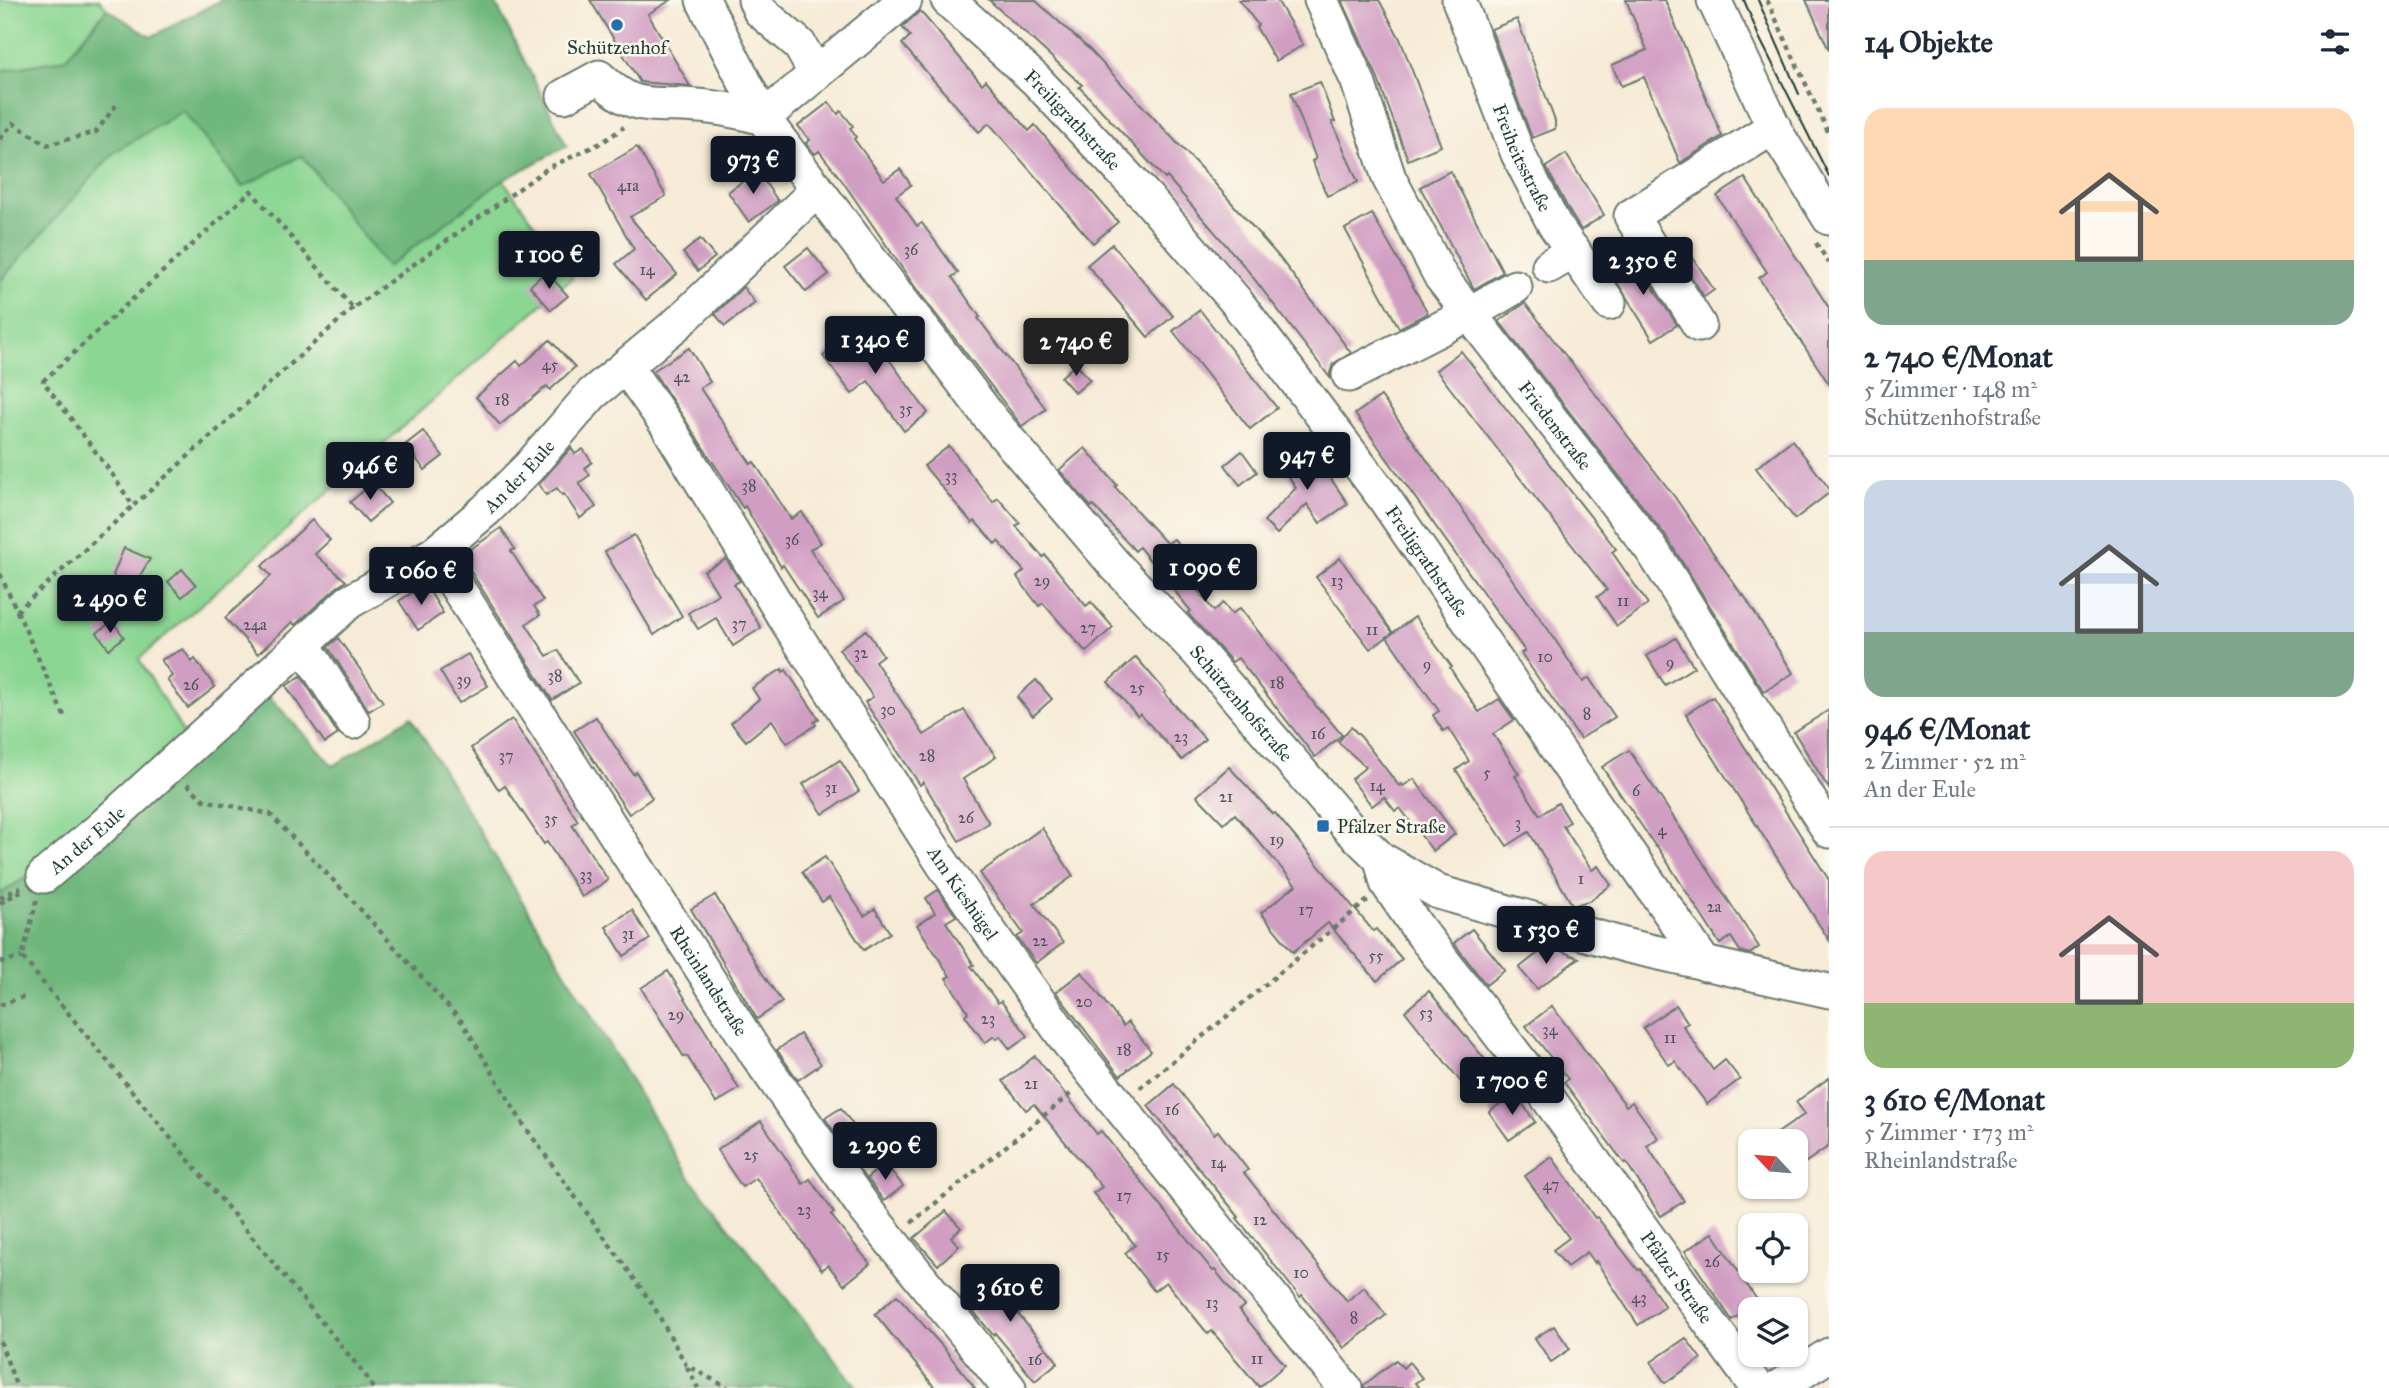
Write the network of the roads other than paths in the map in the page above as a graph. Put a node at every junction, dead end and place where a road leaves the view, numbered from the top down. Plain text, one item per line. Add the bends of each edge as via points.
1 (703, 0) edge
2 (755, 0) edge
3 (905, 0) edge
4 (948, 0) edge
5 (1321, 0) edge
6 (1459, 0) edge
7 (1714, 0) edge
8 (816, 74) junction
9 (564, 96) dead end
10 (763, 118) junction
11 (1774, 127) junction
12 (817, 190) junction
13 (1829, 218) edge
14 (1515, 286) dead end
15 (1609, 303) dead end
16 (1469, 314) junction
17 (1699, 325) dead end
18 (626, 367) junction
19 (1349, 376) dead end
20 (435, 553) junction
21 (303, 644) junction
22 (353, 722) dead end
23 (1829, 831) edge
24 (1381, 859) junction
25 (44, 876) road end
26 (1705, 964) junction
27 (1829, 991) edge
28 (1829, 1355) edge
29 (1009, 1388) edge
30 (1345, 1388) edge
31 (1757, 1388) edge
32 (1777, 1388) edge

1 - 10 street, Schützenhofstraße
2 - 8 street via 760,11 799,44
3 - 8 street
4 - 26 street, Freiligrathstraße via 1036,80 1235,300 1382,495
5 - 16 street, Friedenstraße via 1358,82 1389,178 1441,277
6 - 15 street, Freiheitsstraße via 1518,153 1555,224 1561,258
7 - 11 street
8 - 10 street
9 - 10 street via 599,77 617,94 637,103 733,109
10 - 12 street, Schützenhofstraße
11 - 13 street
11 - 17 street via 1619,223
12 - 18 street, An der Eule
12 - 24 street, Schützenhofstraße via 991,419 1114,564
14 - 16 street
16 - 19 street
16 - 23 street, Friedenstraße via 1652,550
18 - 20 street, An der Eule via 592,394 486,510
18 - 30 street, Am Kieshügel via 943,864 1061,1031
20 - 21 street, An der Eule via 349,602
20 - 29 street, Rheinlandstraße via 757,1055 866,1210
21 - 22 street
21 - 25 street, An der Eule
24 - 26 street, Schützenhofstraße via 1438,892
24 - 31 street, Pfälzer Straße via 1387,883 1417,927 1537,1083
26 - 27 street, Schützenhofstraße
28 - 32 street

